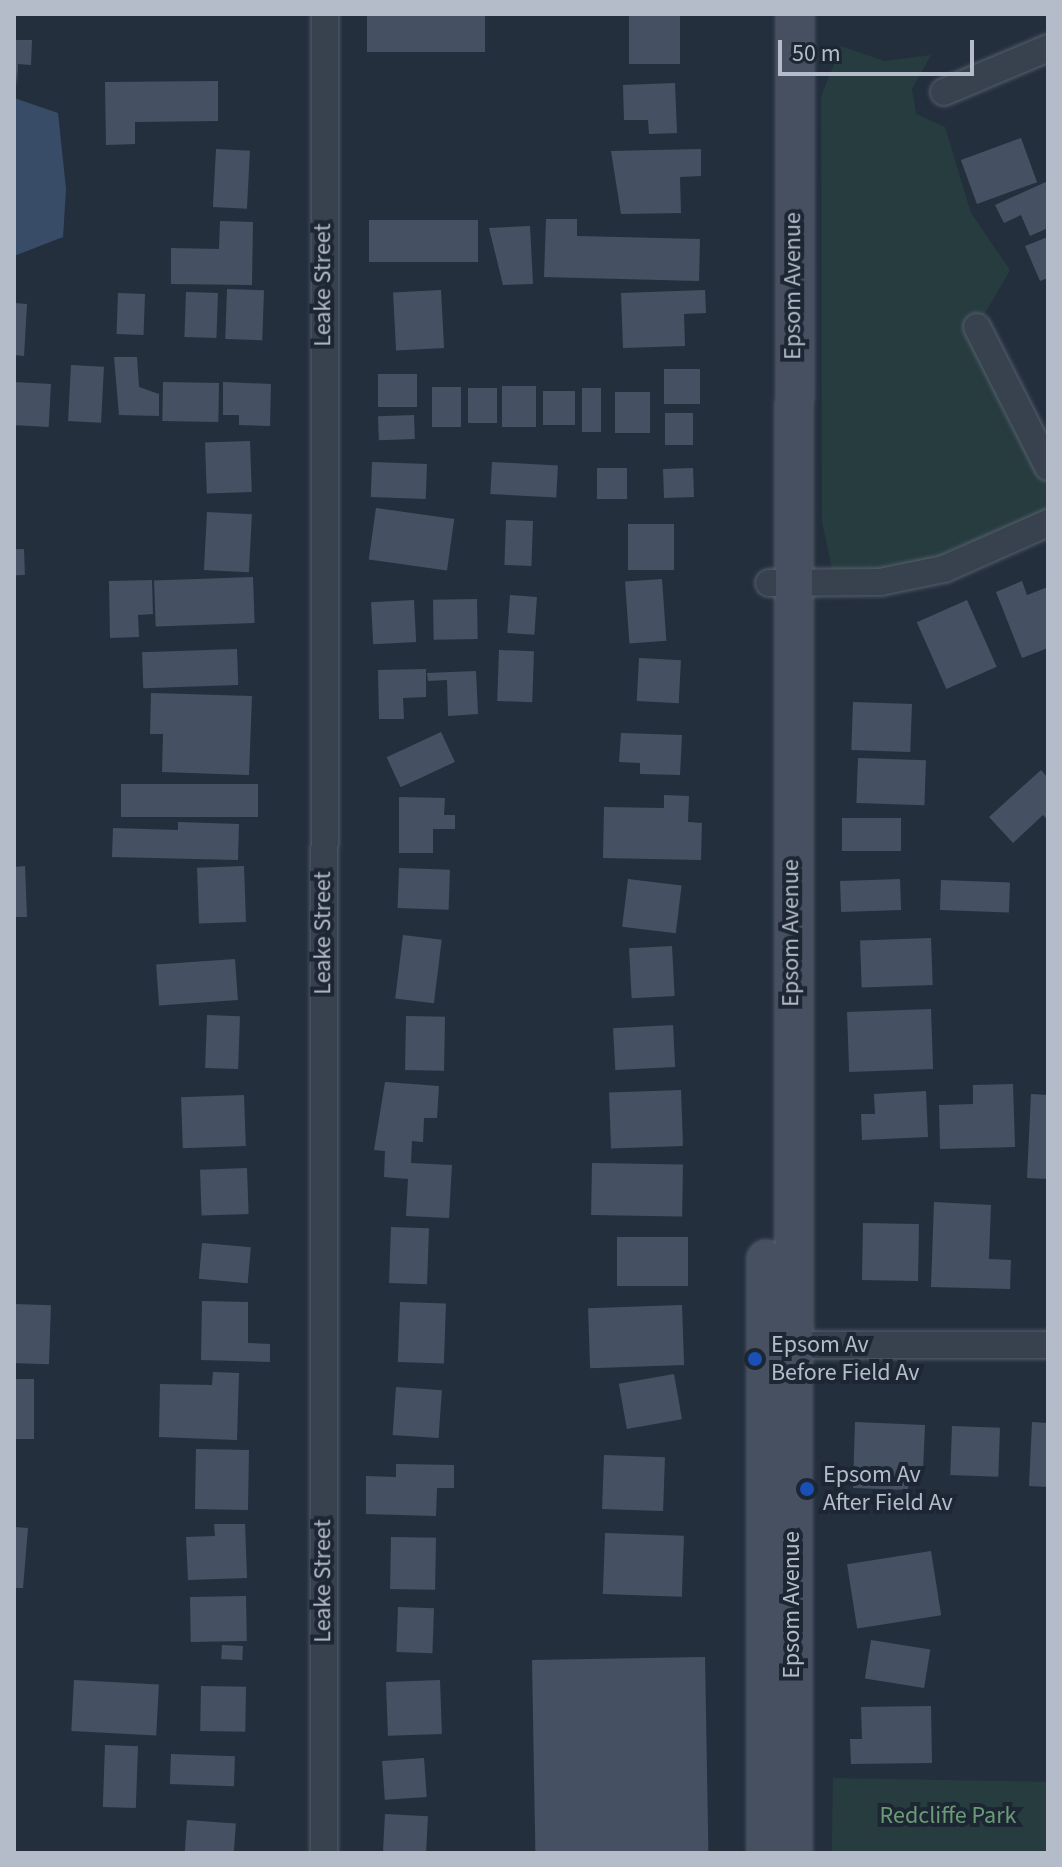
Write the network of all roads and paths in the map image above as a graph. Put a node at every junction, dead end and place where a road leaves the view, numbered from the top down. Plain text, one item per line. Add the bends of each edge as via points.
1 (325, 14) edge
2 (770, 14) edge
3 (795, 14) edge
4 (1048, 48) edge
5 (944, 92) dead end
6 (977, 327) dead end
7 (1048, 467) edge
8 (1048, 523) edge
9 (781, 583) junction
10 (778, 1345) junction
11 (1048, 1345) edge
12 (324, 1853) edge
13 (766, 1853) edge
14 (793, 1853) edge

1 - 12 street, Leake Street
2 - 9 street, Epsom Avenue
3 - 9 street, Epsom Avenue
4 - 5 street
6 - 7 street
8 - 9 street via 944,569 880,582
9 - 10 street, Epsom Avenue
10 - 11 street
10 - 13 street, Epsom Avenue
10 - 14 street, Epsom Avenue

